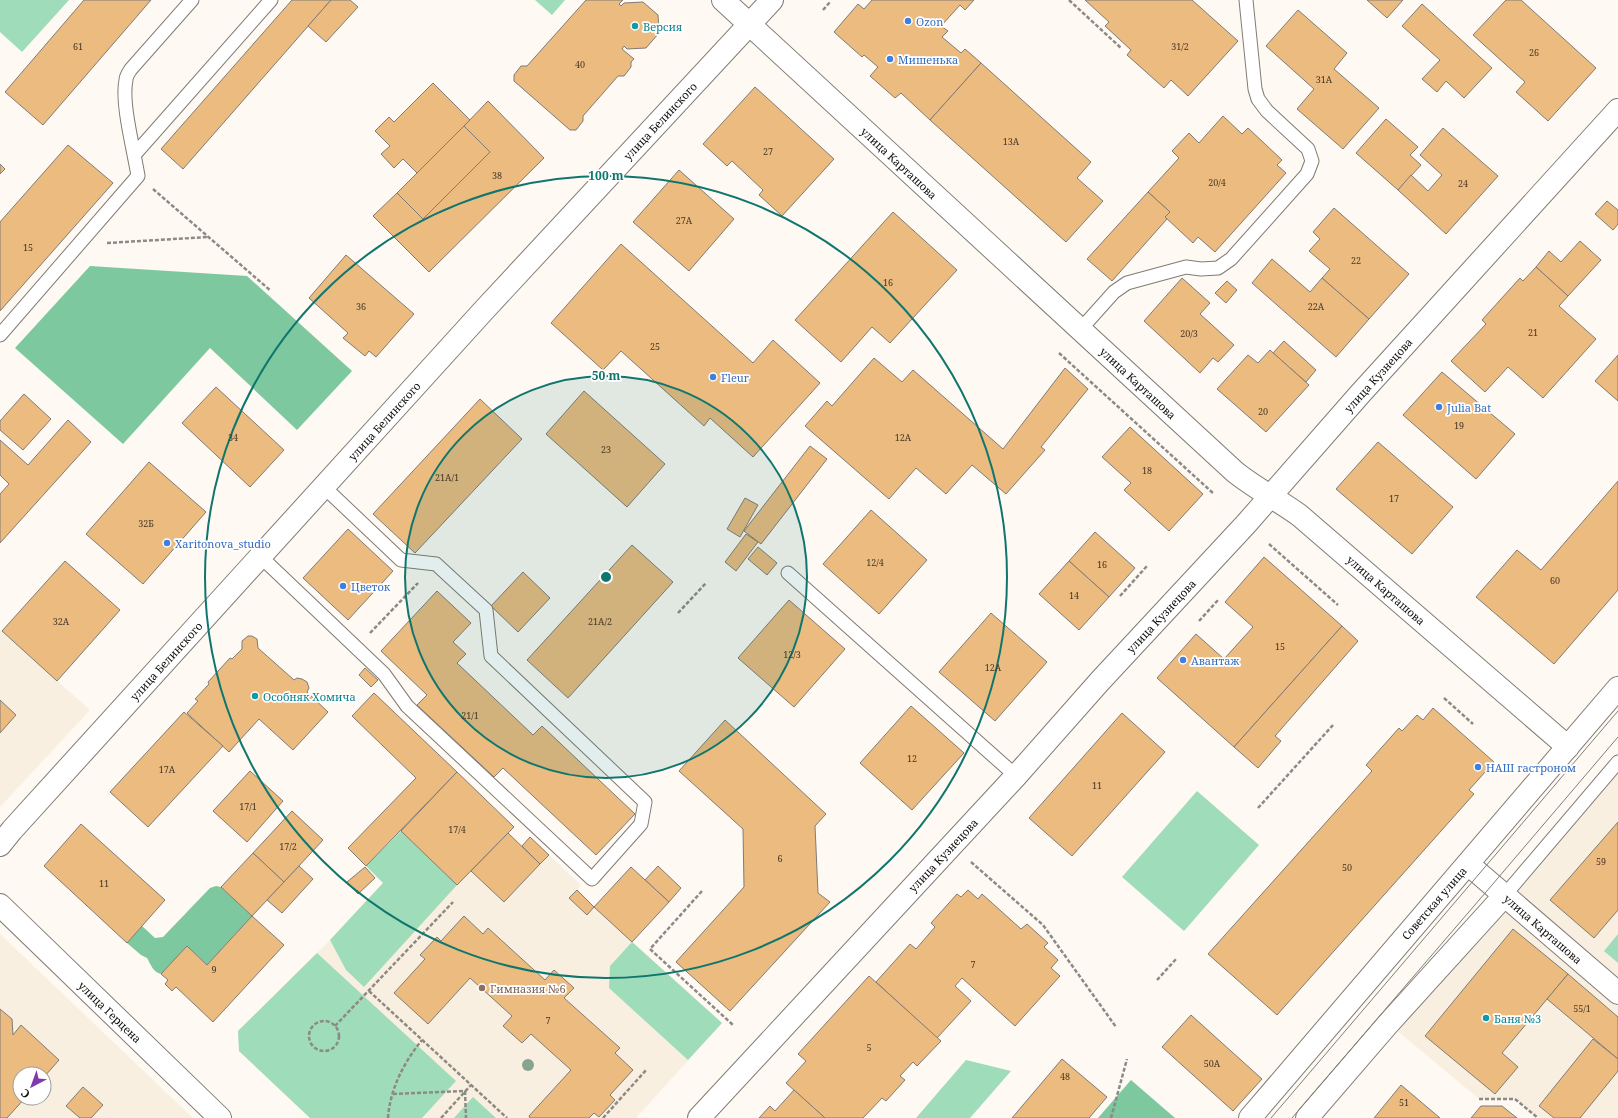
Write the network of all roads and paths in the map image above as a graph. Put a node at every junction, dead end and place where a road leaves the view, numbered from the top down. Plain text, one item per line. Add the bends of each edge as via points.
1 (192, 0) edge
2 (271, 0) edge
3 (723, 0) edge
4 (772, 0) edge
5 (1069, 0) edge
6 (1246, 0) edge
7 (830, 2) dead end
8 (823, 10) dead end
9 (750, 25) junction
10 (1121, 48) dead end
11 (1618, 110) edge
12 (135, 154) junction
13 (138, 176) junction
14 (209, 237) junction
15 (80, 245) junction
16 (271, 291) dead end
17 (1080, 330) junction
18 (0, 335) edge
19 (1059, 353) dead end
20 (324, 487) junction
21 (1214, 494) dead end
22 (1271, 496) junction
23 (1269, 544) dead end
24 (261, 556) junction
25 (436, 564) junction
26 (1147, 566) dead end
27 (788, 573) dead end
28 (706, 583) dead end
29 (1120, 596) dead end
30 (1219, 599) dead end
31 (1338, 605) dead end
32 (678, 613) dead end
33 (1199, 621) dead end
34 (357, 647) junction
35 (1618, 688) edge
36 (1444, 698) dead end
37 (1473, 724) dead end
38 (1333, 725) dead end
39 (1568, 747) junction
40 (1618, 762) edge
41 (1016, 776) junction
42 (1258, 808) dead end
43 (0, 845) edge
44 (970, 861) dead end
45 (1468, 864) junction
46 (702, 891) dead end
47 (1504, 896) junction
48 (453, 902) dead end
49 (0, 905) edge
50 (1177, 958) dead end
51 (1157, 980) dead end
52 (369, 992) junction
53 (1618, 993) edge
54 (733, 1025) dead end
55 (335, 1026) junction
56 (1116, 1027) dead end
57 (422, 1040) junction
58 (1127, 1059) dead end
59 (647, 1069) dead end
60 (471, 1085) junction
61 (465, 1092) junction
62 (393, 1094) junction
63 (1479, 1099) dead end
64 (220, 1118) edge
65 (388, 1118) edge
66 (441, 1118) edge
67 (466, 1118) edge
68 (507, 1118) edge
69 (603, 1118) edge
70 (700, 1118) edge
71 (1111, 1118) edge
72 (1250, 1118) edge
73 (1307, 1118) edge
74 (1538, 1118) edge

1 - 12 lane via 131,69 126,79 124,91
2 - 12 lane
3 - 9 street, улица Карташова
4 - 9 street, улица Белинского
5 - 10 path
6 - 17 lane via 1258,99 1267,111 1308,149 1312,161 1307,174 1231,259 1218,268 1186,267 1128,283 1114,292
7 - 8 path
9 - 17 street, улица Карташова
9 - 20 street, улица Белинского
11 - 22 street, улица Кузнецова
12 - 13 lane
13 - 14 path
13 - 15 lane
14 - 15 path
14 - 16 path
15 - 18 lane
17 - 22 street, улица Карташова via 1235,472
19 - 21 path
20 - 24 street, улица Белинского
20 - 25 lane via 401,560
22 - 39 street, улица Карташова via 1299,515
22 - 41 street, улица Кузнецова
23 - 31 path
24 - 34 lane
24 - 43 street, улица Белинского
25 - 34 path
25 - 34 lane via 486,610 491,656 645,802 641,824 592,879 407,706 384,674
26 - 29 path
27 - 41 lane
28 - 32 path
30 - 33 path
35 - 39 street, Советская улица
36 - 37 path
38 - 42 path
39 - 45 street, Советская улица
40 - 47 lane
41 - 70 street, улица Кузнецова
44 - 56 path via 1043,925
45 - 47 street, улица Карташова
45 - 72 street, Советская улица
46 - 54 path via 650,949
47 - 53 street, улица Карташова
47 - 73 street
48 - 52 path
49 - 64 street, улица Герцена
50 - 51 path
52 - 55 path
52 - 57 path
55 - 55 path via 339,1039 334,1047 325,1051 313,1045 309,1036 316,1022 327,1021
57 - 60 path
57 - 62 path via 401,1070
58 - 71 path
59 - 69 path
60 - 61 path
60 - 68 path
61 - 62 path
61 - 66 path
61 - 67 path
62 - 65 path
63 - 74 path via 1515,1099

